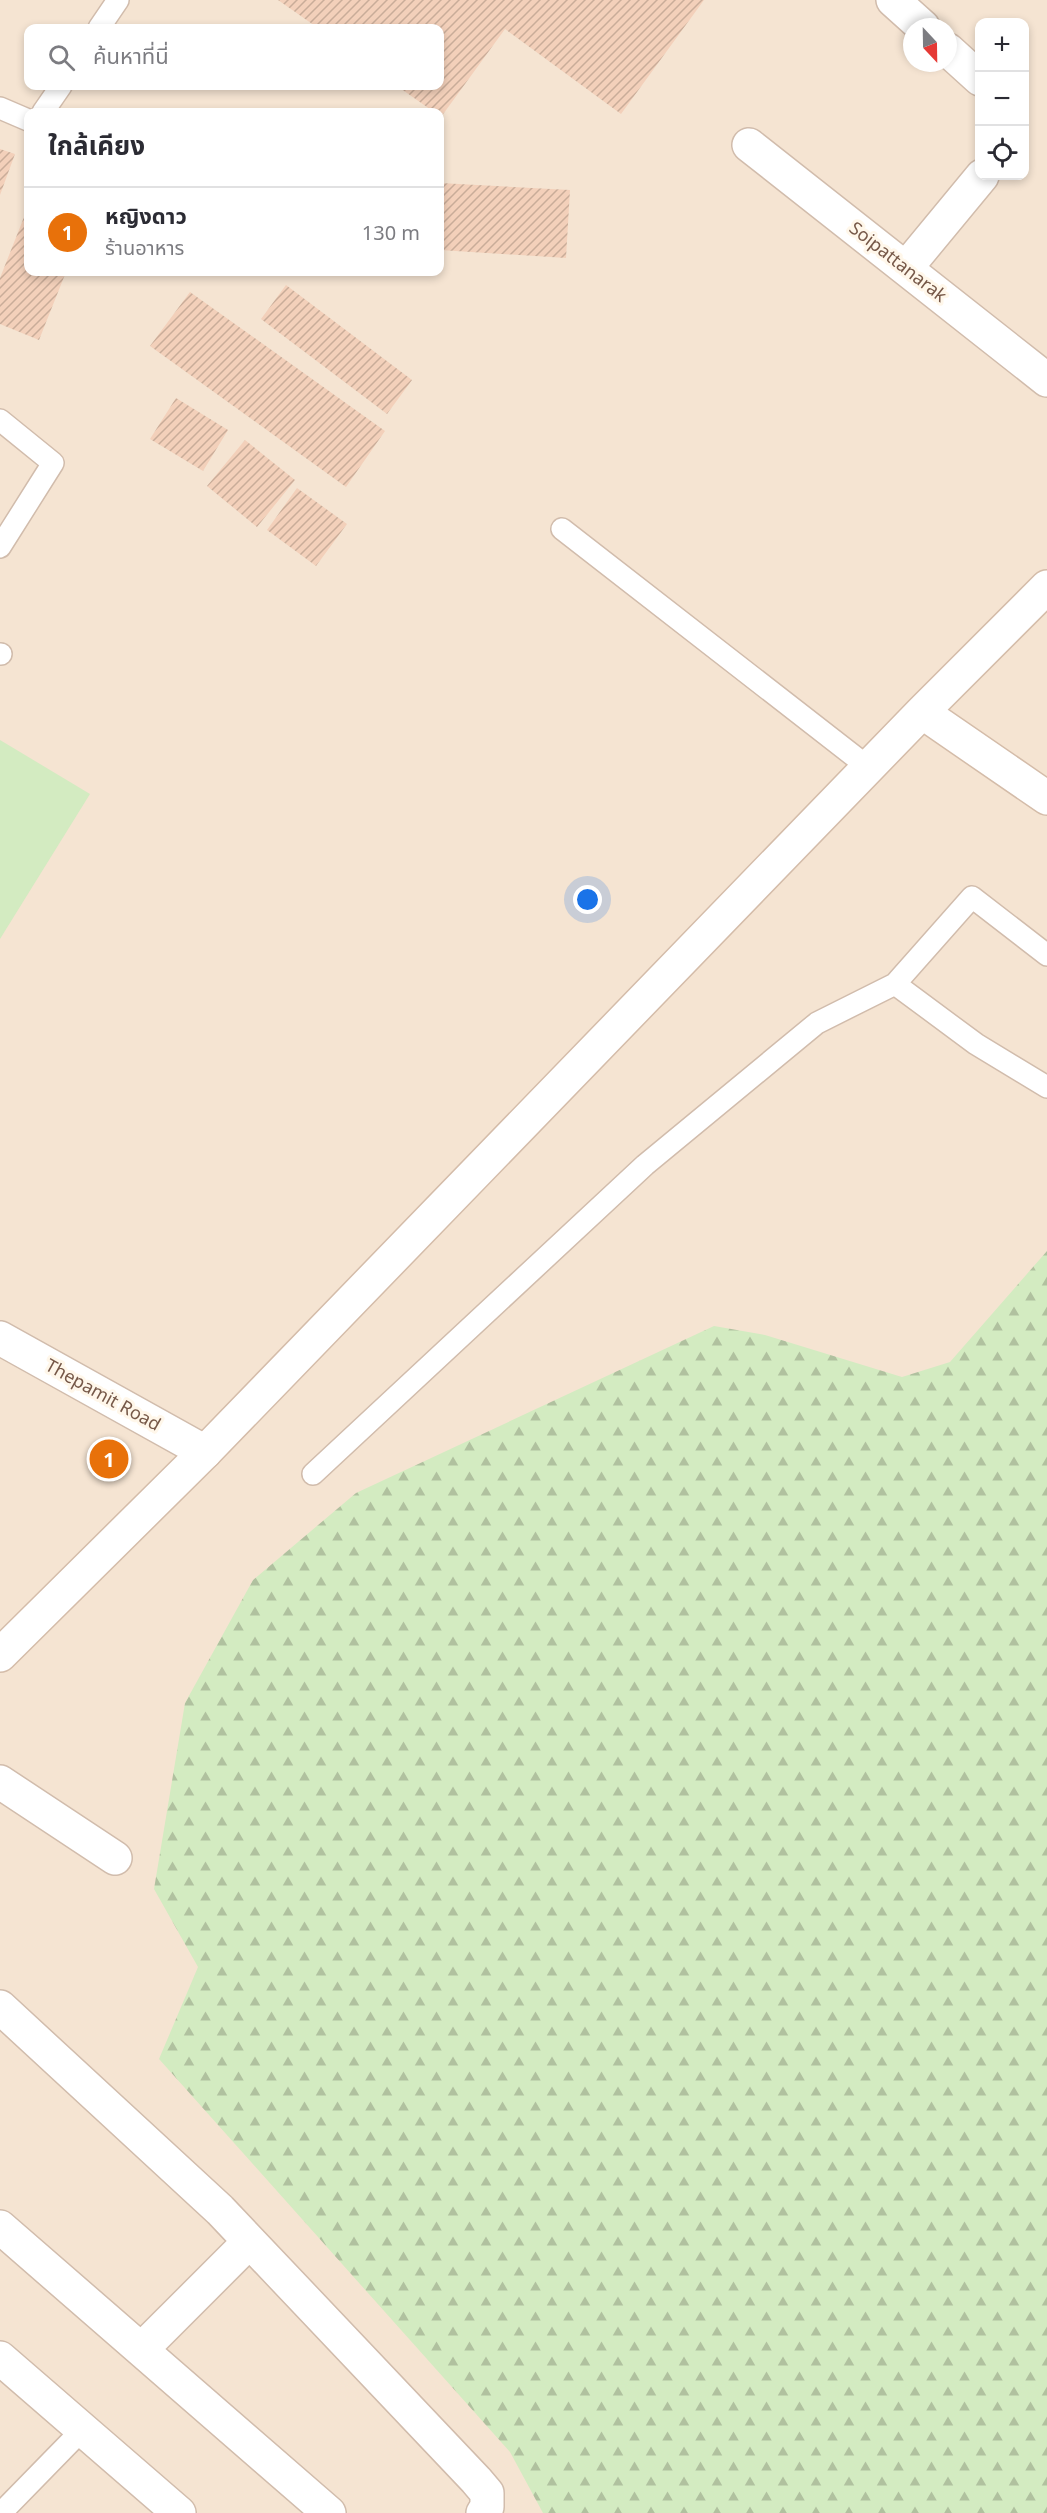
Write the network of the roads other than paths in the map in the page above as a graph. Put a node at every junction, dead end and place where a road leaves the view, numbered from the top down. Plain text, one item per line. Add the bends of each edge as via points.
1 (118, 0) edge
2 (893, 0) edge
3 (913, 18) edge
4 (102, 24) edge
5 (957, 58) edge
6 (975, 74) edge
7 (58, 90) edge
8 (0, 108) edge
9 (46, 108) edge
10 (24, 118) edge
11 (749, 145) dead end
12 (979, 180) edge
13 (906, 268) junction
14 (1047, 380) edge
15 (0, 420) edge
16 (562, 529) dead end
17 (1, 542) edge
18 (1047, 587) edge
19 (922, 712) junction
20 (868, 767) junction
21 (1047, 798) edge
22 (1047, 955) edge
23 (895, 984) junction
24 (1047, 1087) edge
25 (0, 1338) edge
26 (206, 1452) junction
27 (313, 1474) dead end
28 (0, 1655) edge
29 (0, 1782) edge
30 (115, 1858) dead end
31 (0, 2007) edge
32 (0, 2227) edge
33 (249, 2242) junction
34 (142, 2349) junction
35 (0, 2358) edge
36 (84, 2428) junction
37 (1, 2513) edge
38 (179, 2513) edge
39 (329, 2513) edge
40 (483, 2513) edge

1 - 4 lane
2 - 3 street
5 - 6 street
7 - 9 lane
8 - 10 lane
11 - 13 street, Soipattanarak
12 - 13 street
13 - 14 street, Soipattanarak
15 - 17 lane via 53,463
16 - 20 lane
18 - 19 street
19 - 20 street
19 - 21 street
20 - 26 street
22 - 23 lane via 972,897
23 - 24 lane via 976,1044
23 - 27 lane via 817,1023 645,1165
25 - 26 street, Thepamit Road
26 - 28 street
29 - 30 street
31 - 33 street via 220,2210
32 - 34 street
33 - 34 street
33 - 40 street via 476,2480 487,2493 488,2507
34 - 39 street
35 - 36 street
36 - 37 lane
36 - 38 street

